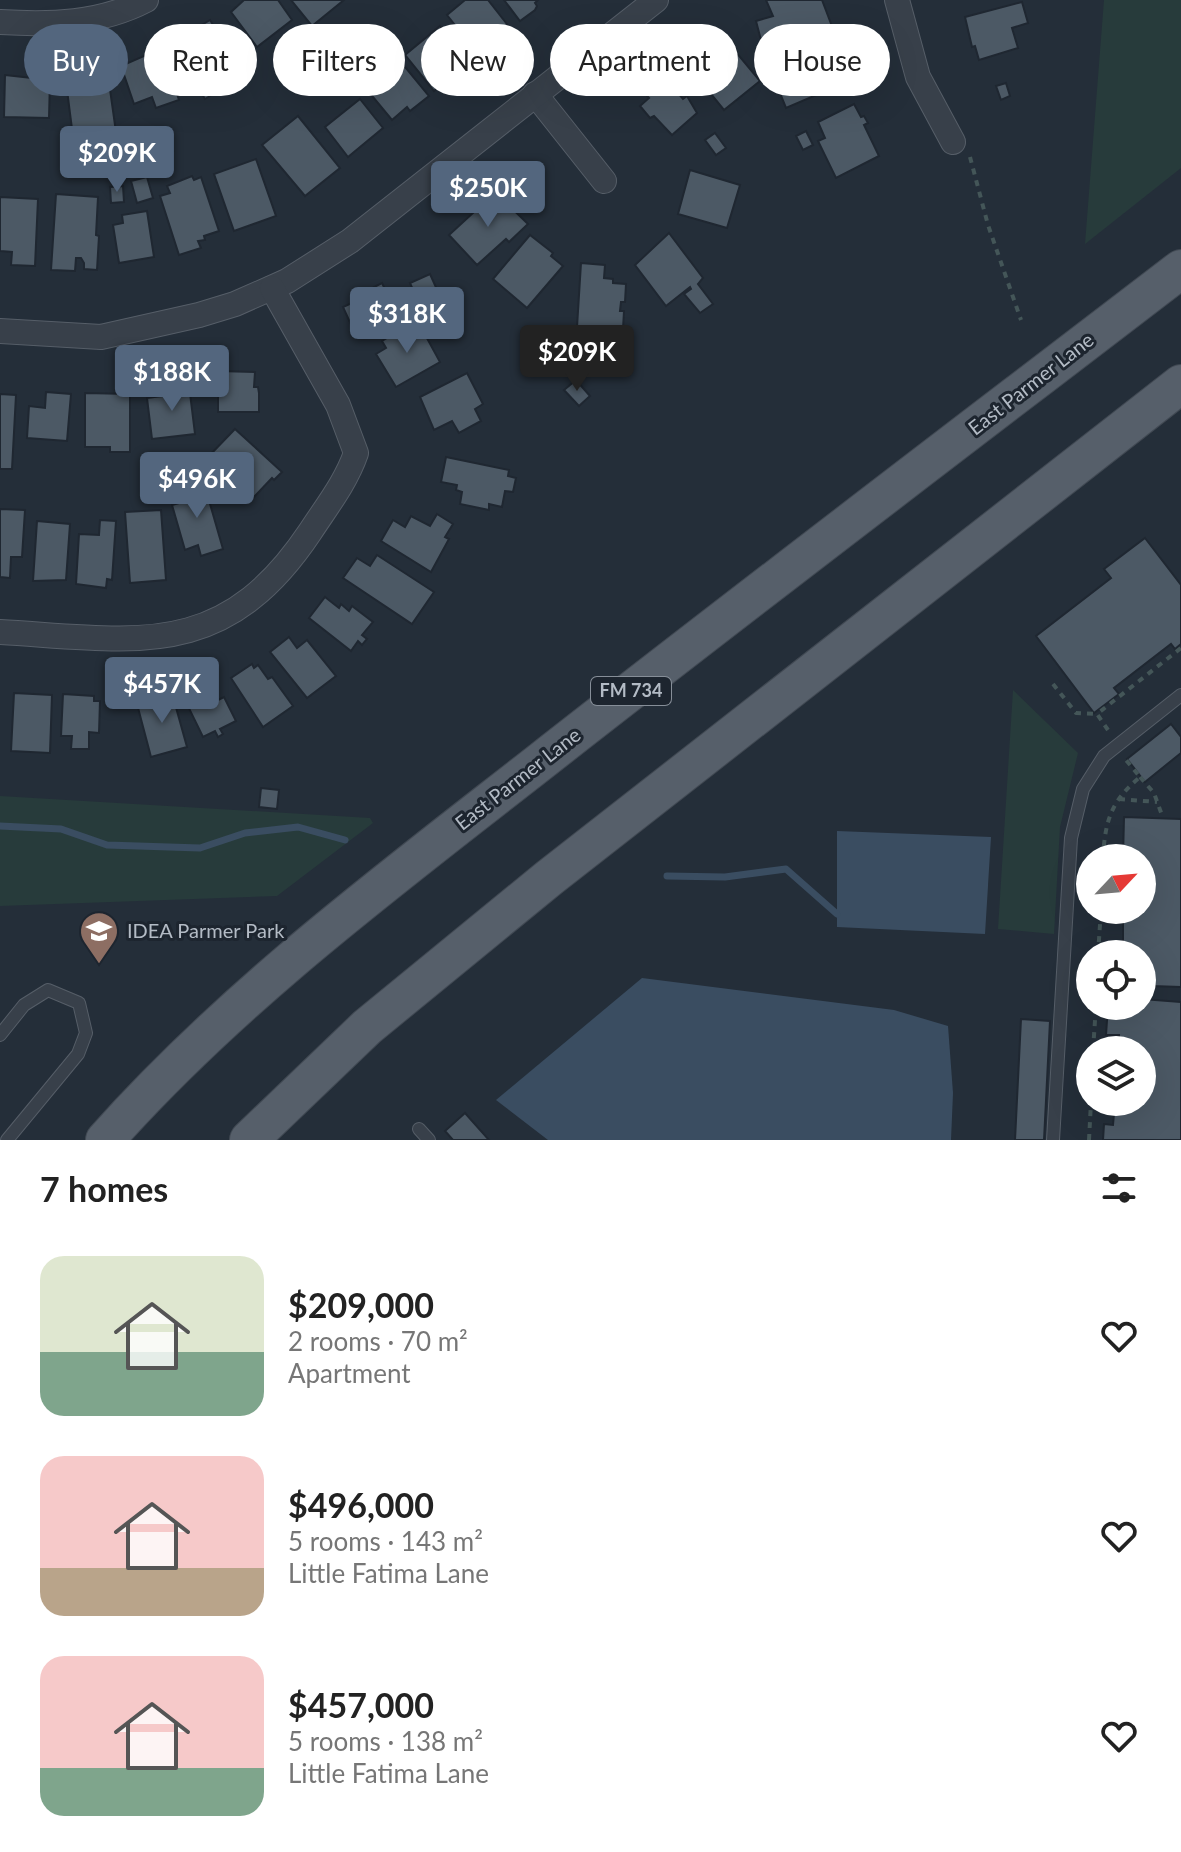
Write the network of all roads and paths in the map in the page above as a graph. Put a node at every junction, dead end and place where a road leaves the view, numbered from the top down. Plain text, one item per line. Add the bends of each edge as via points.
1 (146, 0) edge
2 (656, 0) edge
3 (897, 0) edge
4 (0, 22) edge
5 (535, 94) junction
6 (953, 142) joint
7 (604, 181) dead end
8 (1181, 269) edge
9 (272, 288) junction
10 (1021, 320) dead end
11 (0, 331) edge
12 (1181, 384) edge
13 (0, 632) edge
14 (1181, 648) edge
15 (1053, 684) dead end
16 (1181, 695) edge
17 (1097, 714) junction
18 (1106, 733) dead end
19 (1124, 758) dead end
20 (1140, 777) junction
21 (1118, 799) junction
22 (1157, 802) junction
23 (1163, 818) dead end
24 (1104, 844) edge
25 (0, 1035) edge
26 (1090, 1116) edge
27 (419, 1129) dead end
28 (7, 1140) edge
29 (105, 1140) edge
30 (249, 1140) edge
31 (429, 1140) edge
32 (1053, 1140) edge
33 (1089, 1140) edge

1 - 4 street via 99,18 49,25
2 - 5 street
3 - 6 street via 918,77
5 - 7 street
5 - 9 street via 350,241
6 - 10 path via 964,136
8 - 29 main road, East Parmer Lane / FM 734 via 332,927 155,1083
9 - 11 street via 199,315 101,337
9 - 13 street via 338,405 356,453 348,476 291,561 236,609 175,635 130,639
12 - 30 main road via 549,878 367,1027
14 - 17 path
15 - 17 path via 1076,713
16 - 32 lane via 1104,756 1083,789 1071,838
17 - 18 path
19 - 20 path
20 - 21 path
20 - 22 path
21 - 22 path
21 - 24 path
22 - 23 path
25 - 28 lane via 24,1005 48,990 79,1003 86,1033 78,1054
26 - 33 path
27 - 31 lane

